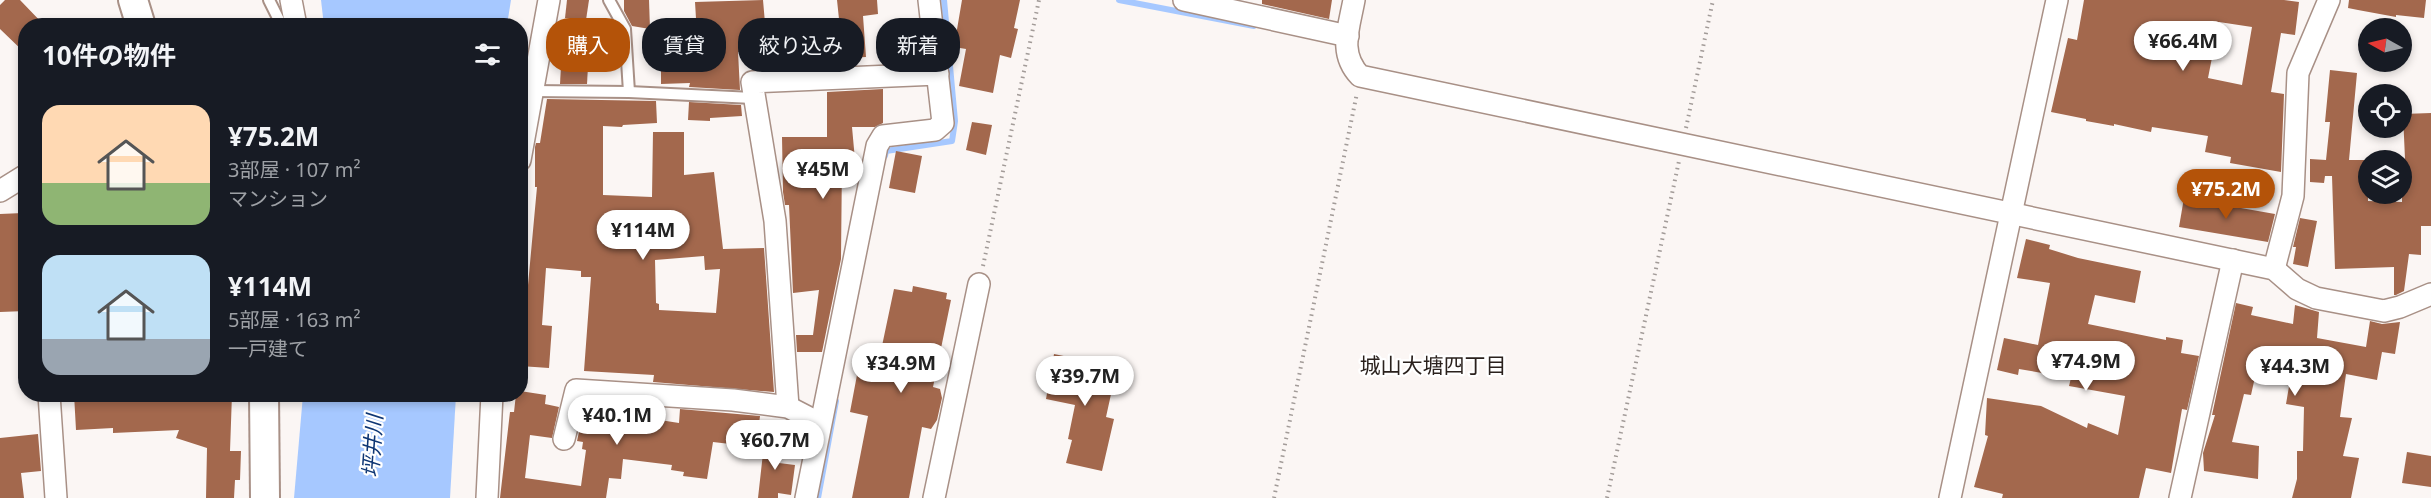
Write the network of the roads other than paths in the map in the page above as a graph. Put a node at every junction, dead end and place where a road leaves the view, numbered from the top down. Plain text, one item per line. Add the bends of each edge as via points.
1 (133, 0) edge
2 (269, 0) edge
3 (291, 0) edge
4 (549, 0) edge
5 (609, 0) edge
6 (929, 0) edge
7 (1184, 0) edge
8 (1354, 0) edge
9 (2057, 0) edge
10 (2330, 0) edge
11 (139, 18) edge
12 (278, 18) edge
13 (294, 18) edge
14 (1348, 36) junction
15 (938, 74) junction
16 (532, 91) junction
17 (629, 92) junction
18 (753, 98) junction
19 (528, 114) edge
20 (18, 180) edge
21 (0, 191) edge
22 (2012, 215) junction
23 (2233, 260) junction
24 (2274, 269) junction
25 (979, 284) road end
26 (2431, 294) edge
27 (50, 402) edge
28 (264, 402) edge
29 (492, 402) edge
30 (788, 407) junction
31 (819, 423) junction
32 (564, 439) dead end
33 (56, 498) edge
34 (265, 498) edge
35 (487, 498) edge
36 (806, 498) edge
37 (934, 498) edge
38 (1950, 498) edge
39 (2180, 498) edge

1 - 11 main road
2 - 12 lane
3 - 13 street
4 - 16 street
5 - 17 lane via 625,29
6 - 15 street
7 - 14 street
8 - 14 street
9 - 22 street
10 - 24 street via 2298,73 2293,196
14 - 22 street via 1350,66 1360,75
15 - 18 street via 752,82
15 - 31 street via 943,123 935,130 883,136 878,146
16 - 17 lane
16 - 19 street
17 - 18 lane
18 - 30 street via 775,221
20 - 21 street
22 - 23 street
22 - 38 street
23 - 24 street
23 - 39 street
24 - 26 street via 2297,289 2316,297 2384,311
25 - 37 street
27 - 33 street
28 - 34 main road
29 - 35 street
30 - 31 street
30 - 32 street via 576,390
31 - 36 street

